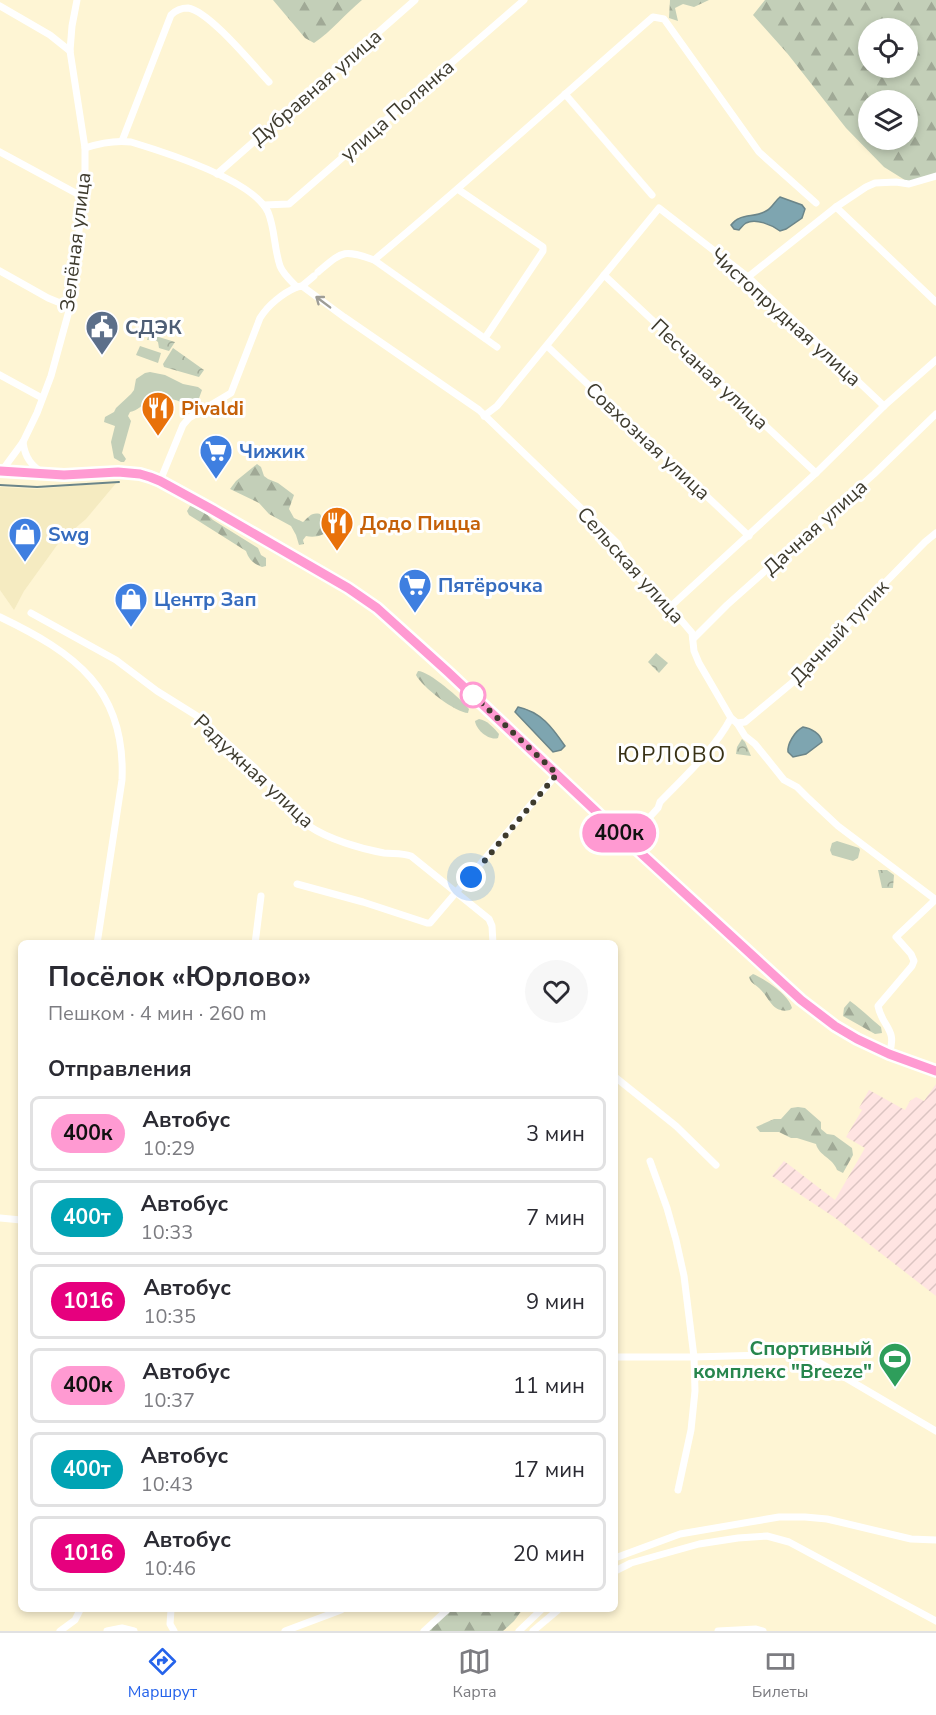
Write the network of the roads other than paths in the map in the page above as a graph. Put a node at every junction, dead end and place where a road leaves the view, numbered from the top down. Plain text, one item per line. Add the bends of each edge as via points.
1 (77, 0) edge
2 (415, 0) edge
3 (524, 0) edge
4 (0, 6) edge
5 (70, 51) junction
6 (269, 82) dead end
7 (565, 94) junction
8 (122, 141) junction
9 (85, 148) junction
10 (0, 152) edge
11 (217, 174) junction
12 (936, 177) edge
13 (459, 189) junction
14 (652, 195) dead end
15 (83, 197) junction
16 (816, 203) dead end
17 (264, 205) junction
18 (836, 207) junction
19 (374, 260) junction
20 (0, 271) edge
21 (604, 275) junction
22 (748, 277) junction
23 (300, 286) junction
24 (936, 302) edge
25 (70, 307) junction
26 (484, 338) junction
27 (547, 346) junction
28 (497, 347) dead end
29 (936, 360) edge
30 (0, 375) edge
31 (42, 398) junction
32 (884, 406) junction
33 (936, 414) edge
34 (484, 416) junction
35 (23, 442) junction
36 (1, 472) edge
37 (816, 473) junction
38 (44, 474) junction
39 (160, 481) junction
40 (936, 533) edge
41 (749, 536) junction
42 (670, 607) junction
43 (31, 613) dead end
44 (0, 617) edge
45 (693, 639) junction
46 (734, 720) junction
47 (557, 774) junction
48 (628, 841) junction
49 (297, 884) dead end
50 (457, 893) junction
51 (261, 896) dead end
52 (936, 900) edge
53 (98, 940) edge
54 (256, 940) edge
55 (493, 940) edge
56 (889, 1054) junction
57 (936, 1071) edge
58 (618, 1079) edge
59 (650, 1161) dead end
60 (716, 1165) dead end
61 (0, 1218) edge
62 (18, 1220) edge
63 (618, 1357) edge
64 (694, 1357) junction
65 (936, 1431) edge
66 (678, 1490) dead end
67 (936, 1540) edge
68 (618, 1557) edge
69 (618, 1570) edge
70 (79, 1612) edge
71 (171, 1612) edge
72 (336, 1612) edge
73 (445, 1612) edge
74 (539, 1612) edge
75 (556, 1612) edge
76 (936, 1621) edge
77 (60, 1631) edge
78 (106, 1631) edge
79 (134, 1631) edge
80 (174, 1631) edge
81 (285, 1631) edge
82 (424, 1631) edge
83 (519, 1631) edge
84 (533, 1631) edge
85 (718, 1631) edge
86 (737, 1631) edge
87 (763, 1631) edge

1 - 5 street, Зелёная улица
2 - 11 street, Дубравная улица
3 - 17 street, улица Полянка via 289,204
4 - 5 street
5 - 9 street, Зелёная улица
6 - 8 street via 210,20 188,8 175,11
7 - 13 street
7 - 14 street
7 - 16 street via 653,17 664,20 759,152
8 - 9 street
8 - 11 street
9 - 15 street, Зелёная улица
10 - 15 street
11 - 17 street via 242,186
12 - 18 street via 909,184 875,183
13 - 19 street
13 - 26 street via 543,247
15 - 25 street, Зелёная улица
17 - 23 street via 280,267
18 - 22 street
18 - 24 street
19 - 23 street via 344,253
19 - 26 street
20 - 25 street
21 - 22 street, Чистопрудная улица via 659,208
21 - 27 street
21 - 37 street, Песчаная улица
22 - 32 street, Чистопрудная улица
34 -> 23 street, Сельская улица
23 - 39 street via 290,290 260,318 231,393 183,425
25 - 31 street, Зелёная улица
26 - 28 street
27 - 34 street
27 - 41 street, Совхозная улица
29 - 32 street
30 - 31 street
31 - 35 street, Зелёная улица
32 - 37 street
33 - 45 street, Дачная улица
34 - 42 street, Сельская улица via 618,544 631,571
35 - 36 street, Зелёная улица
35 - 38 street via 30,464
36 - 38 main road
37 - 41 street
38 - 39 main road via 130,473
39 - 47 main road via 301,560 377,608
40 - 46 street, Дачный тупик via 793,682 745,722
41 - 42 street
42 - 45 street, Сельская улица
43 - 50 street, Радужная улица via 116,660 197,716 254,767 309,826 364,849 411,856
44 - 53 street via 62,652 82,668 95,682 114,716 123,759 122,780
45 - 46 street, Сельская улица via 699,663
46 - 48 street
46 - 52 street, Сельская улица via 784,780
47 - 48 main road
47 - 50 street
48 - 56 main road via 801,1000 835,1026
49 - 50 street via 427,924
50 - 55 street, Радужная улица via 489,919
51 - 54 street
52 - 56 street via 896,937 914,961 878,1005 892,1035
56 - 57 main road
58 - 60 street via 676,1126
59 - 64 street via 676,1240
61 - 62 street
63 - 64 street
64 - 65 street via 810,1357
64 - 66 street via 691,1430
67 - 68 street via 911,1539 827,1519 779,1517 680,1534
69 - 76 street via 699,1544 767,1536 789,1542
70 - 77 street
71 - 80 street
72 - 81 street
73 - 82 street
74 - 83 street
75 - 84 street
78 - 79 street
85 - 86 street
86 - 87 street

